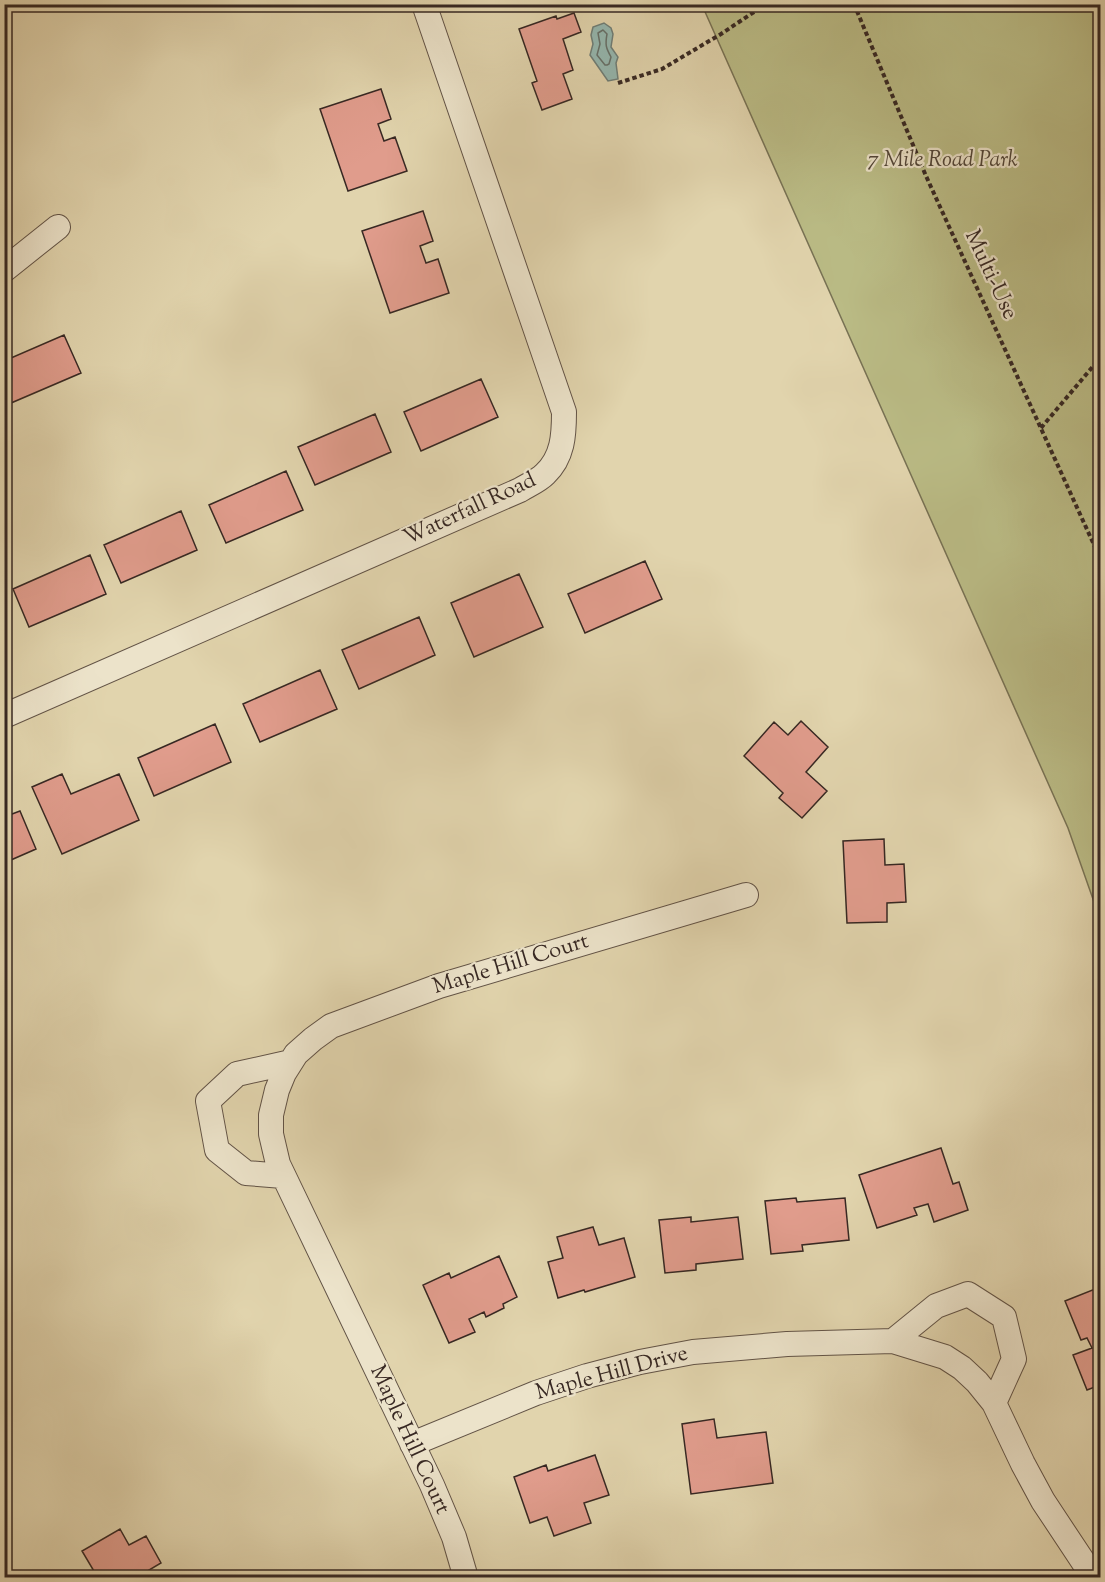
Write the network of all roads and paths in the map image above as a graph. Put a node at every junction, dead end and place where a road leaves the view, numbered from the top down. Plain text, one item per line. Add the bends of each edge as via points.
1 (424, 4) edge
2 (761, 4) edge
3 (854, 4) edge
4 (618, 84) dead end
5 (58, 227) dead end
6 (4, 270) edge
7 (1101, 358) edge
8 (1041, 428) junction
9 (1101, 558) edge
10 (4, 716) edge
11 (746, 895) dead end
12 (291, 1062) junction
13 (284, 1176) junction
14 (893, 1341) junction
15 (994, 1403) junction
16 (412, 1444) junction
17 (466, 1578) edge
18 (1094, 1578) edge

1 - 10 street, Waterfall Road via 564,412 560,452 543,476 520,490
2 - 4 path via 731,28 662,69
3 - 8 path, Multi-Use via 926,176
5 - 6 street
7 - 8 path
8 - 9 path, Multi-Use
11 - 12 street, Maple Hill Court via 439,986 331,1026
12 - 13 street, Maple Hill Court via 277,1090 272,1115 271,1134
12 - 13 street via 237,1074 208,1101 217,1150 246,1173
13 - 16 street, Maple Hill Court
14 - 15 street, Maple Hill Drive via 945,1357 977,1382
14 - 15 street via 936,1306 968,1294 1004,1317 1014,1359
14 - 16 street, Maple Hill Drive via 787,1344 693,1352 640,1362 536,1393
15 - 18 street, Maple Hill Drive via 1043,1501
16 - 17 street, Maple Hill Court via 454,1537

